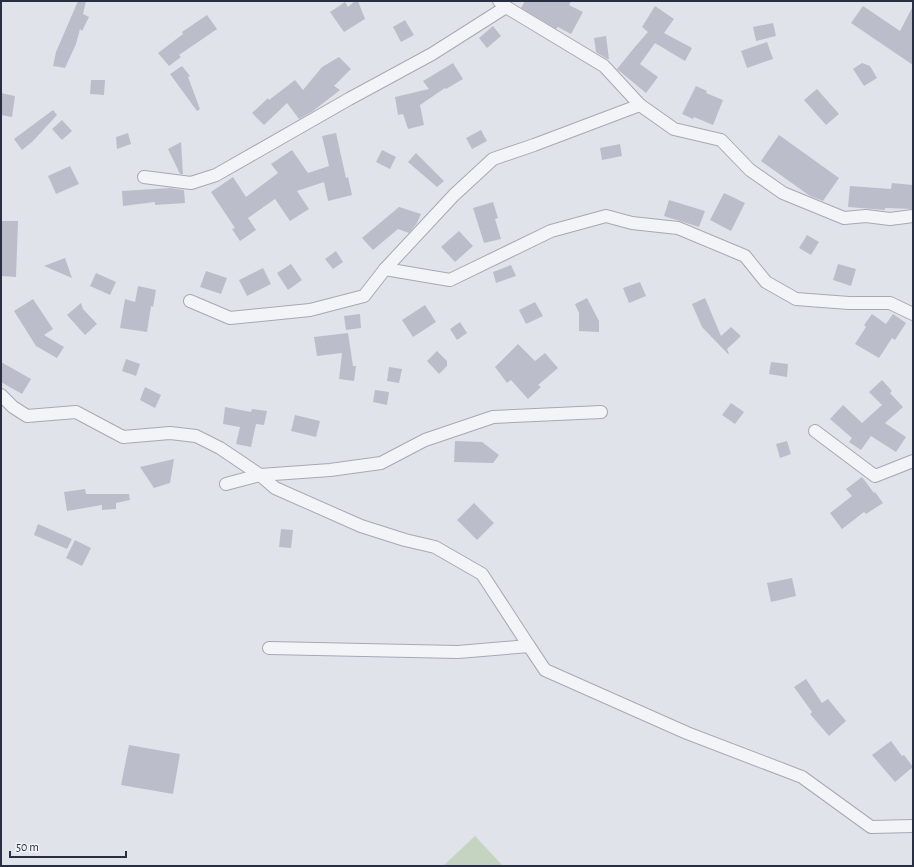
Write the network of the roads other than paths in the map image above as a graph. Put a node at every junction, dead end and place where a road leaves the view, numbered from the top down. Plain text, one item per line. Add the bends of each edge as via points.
1 (503, 4) edge
2 (640, 106) junction
3 (144, 177) dead end
4 (913, 216) edge
5 (385, 269) junction
6 (190, 301) dead end
7 (913, 314) edge
8 (1, 395) edge
9 (601, 412) dead end
10 (815, 431) dead end
11 (913, 461) edge
12 (260, 474) junction
13 (226, 484) dead end
14 (529, 646) junction
15 (270, 648) dead end
16 (913, 826) edge

1 - 2 street via 604,66
1 - 3 street via 432,54 216,175 191,183
2 - 4 street via 674,129 721,140 750,170 783,194 844,218 866,216 890,219
2 - 5 street via 493,159 454,195
5 - 6 street via 364,296 310,310 230,318
5 - 7 street via 450,280 551,231 606,216 632,223 678,228 745,256 766,282 796,299 890,303
8 - 12 street via 13,407 28,416 76,412 123,437 170,433 196,436
9 - 12 street via 494,417 425,440 381,463 330,470
10 - 11 street via 875,476
12 - 13 street
12 - 14 street via 275,488 361,526 435,547 482,574
14 - 15 street via 458,652
14 - 16 street via 545,670 687,733 802,777 871,827

